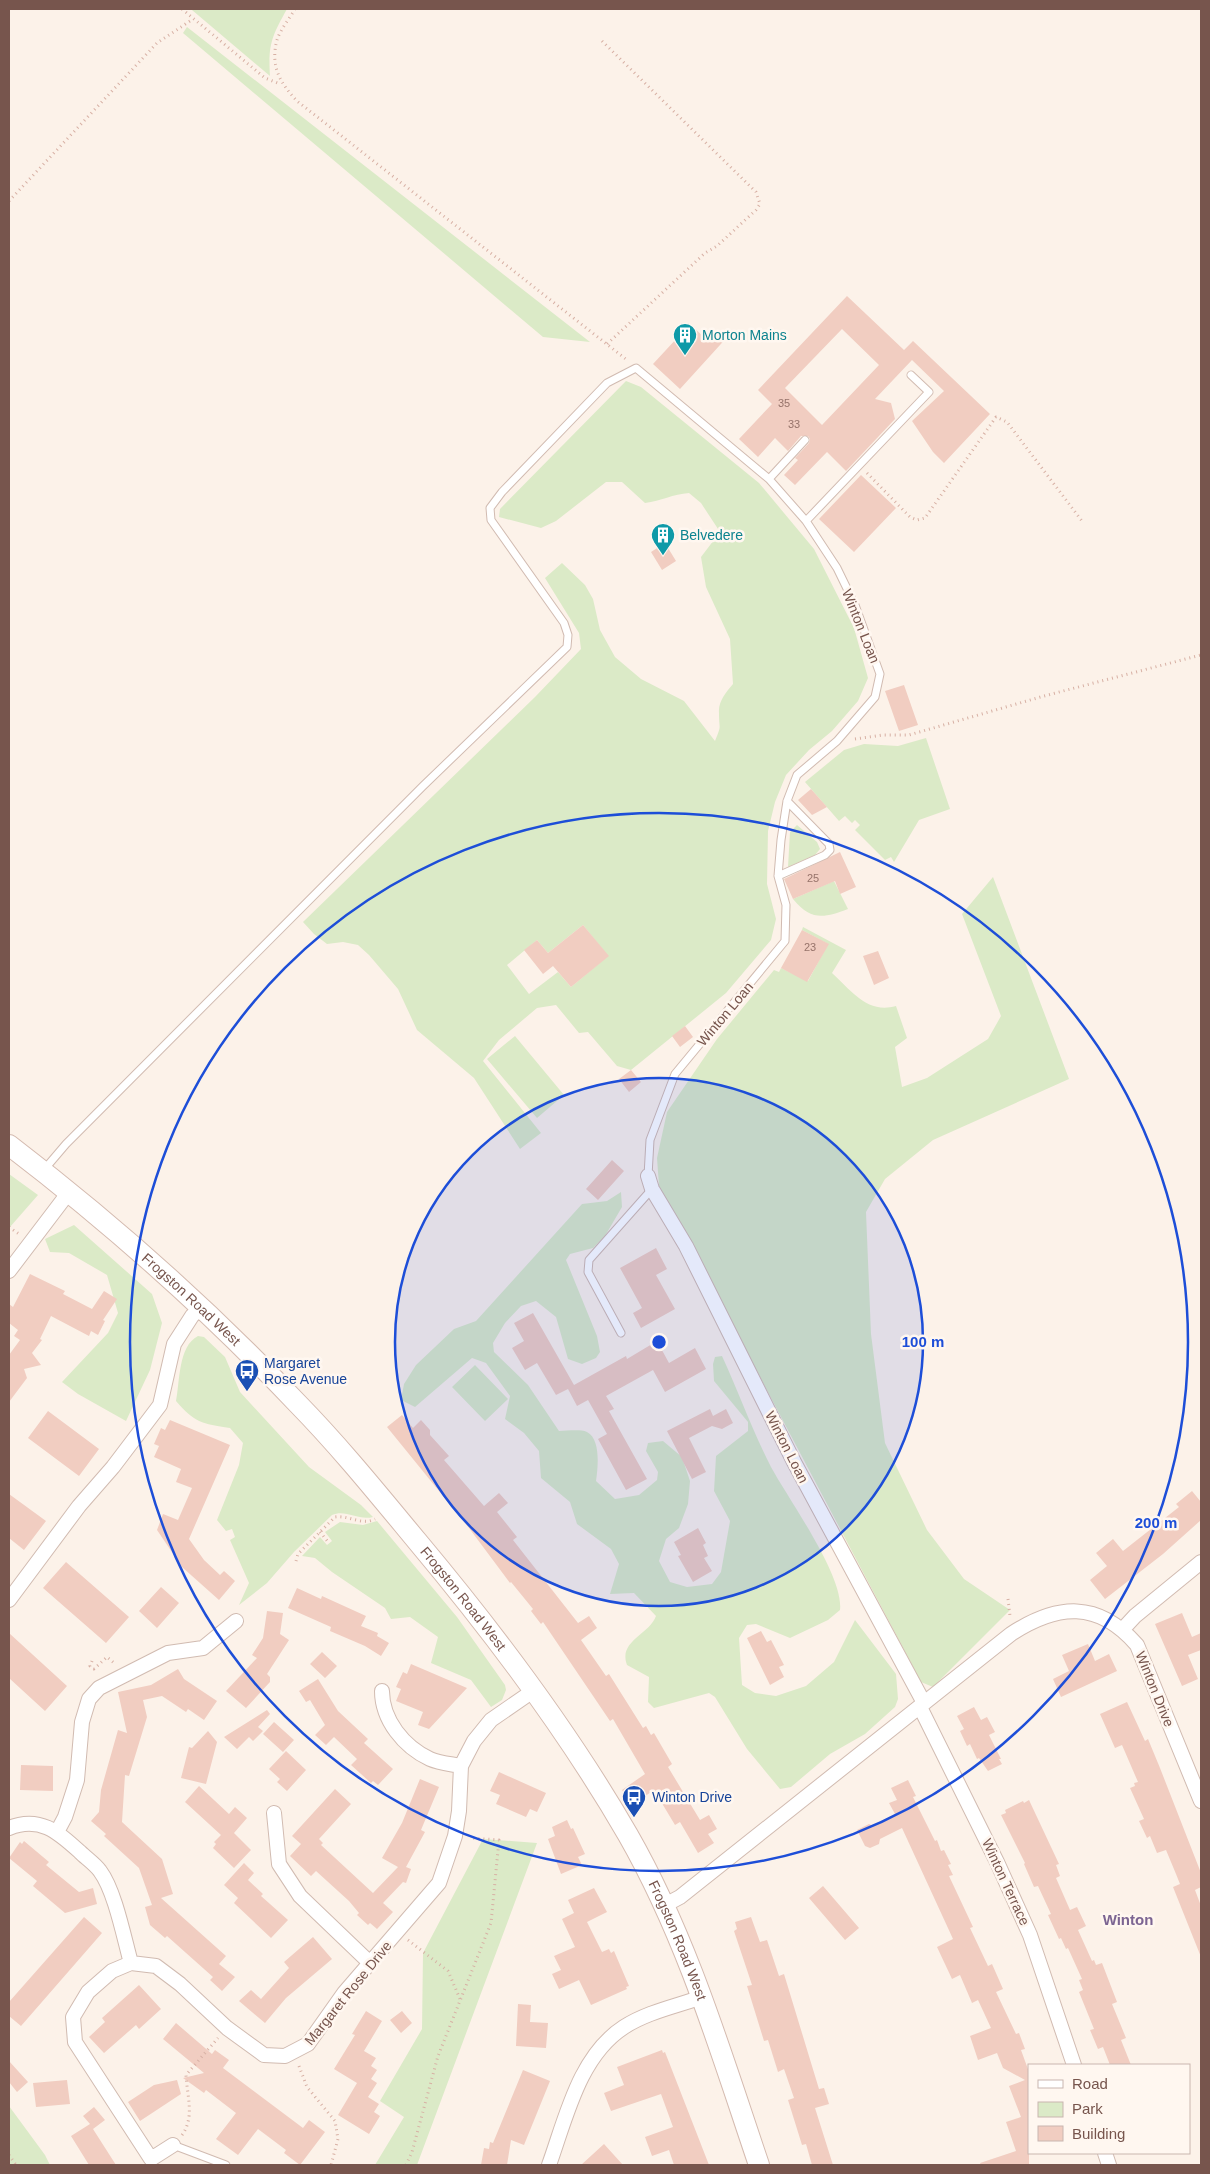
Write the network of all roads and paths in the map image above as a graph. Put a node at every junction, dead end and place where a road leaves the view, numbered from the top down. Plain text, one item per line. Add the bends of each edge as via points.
1 (182, 9) edge
2 (295, 9) edge
3 (193, 18) junction
4 (602, 41) dead end
5 (281, 84) junction
6 (9, 202) edge
7 (607, 344) junction
8 (636, 368) junction
9 (911, 375) dead end
10 (805, 440) dead end
11 (860, 465) junction
12 (769, 479) junction
13 (806, 521) junction
14 (1082, 521) dead end
15 (1201, 655) edge
16 (837, 741) junction
17 (787, 801) junction
18 (778, 876) junction
19 (9, 1145) edge
20 (43, 1171) junction
21 (650, 1182) junction
22 (69, 1192) junction
23 (9, 1271) edge
24 (201, 1307) junction
25 (621, 1333) dead end
26 (385, 1502) junction
27 (320, 1532) junction
28 (329, 1542) dead end
29 (296, 1561) dead end
30 (1201, 1562) edge
31 (9, 1600) edge
32 (236, 1620) dead end
33 (1123, 1629) junction
34 (92, 1661) dead end
35 (126, 1674) junction
36 (382, 1691) dead end
37 (533, 1691) junction
38 (922, 1705) junction
39 (461, 1766) junction
40 (1201, 1801) edge
41 (274, 1813) dead end
42 (9, 1828) edge
43 (58, 1832) junction
44 (455, 1836) junction
45 (663, 1906) junction
46 (398, 1932) junction
47 (131, 1963) junction
48 (370, 1963) junction
49 (702, 1997) junction
50 (460, 2000) junction
51 (205, 2053) dead end
52 (295, 2053) junction
53 (1074, 2064) edge
54 (173, 2145) junction
55 (9, 2155) edge
56 (16, 2165) edge
57 (226, 2165) edge
58 (331, 2165) edge
59 (406, 2165) edge
60 (549, 2165) edge
61 (759, 2165) edge

1 - 3 path
2 - 5 path via 277,39 276,66
3 - 5 path via 265,78
3 - 6 path via 157,42
4 - 7 path via 756,192 760,204
5 - 7 path via 296,101
7 - 8 path
8 - 12 lane, Winton Loan
8 - 20 lane via 607,383 490,508 491,520 564,623 567,647 374,835 66,1144
9 - 11 lane via 929,392
10 - 12 lane
11 - 13 lane
11 - 14 path via 910,517 917,520 925,518 996,417 1007,422
12 - 13 lane, Winton Loan
13 - 16 lane, Winton Loan via 837,568 855,605 880,674 875,697
15 - 16 path via 909,735
16 - 17 lane, Winton Loan via 797,775
17 - 18 lane, Winton Loan
17 - 18 lane via 829,844 830,850
18 - 21 lane, Winton Loan via 786,905 785,941 675,1074 650,1140
19 - 20 main road, Frogston Road West
20 - 22 main road, Frogston Road West
21 - 25 lane via 589,1260 588,1272
21 - 38 street, Winton Loan
22 - 23 street
22 - 24 main road, Frogston Road West
24 - 26 main road, Frogston Road West via 299,1405
24 - 31 street via 174,1344 160,1405
26 - 27 path via 373,1512 377,1518 370,1522 335,1517
26 - 37 main road, Frogston Road West via 464,1598
27 - 28 path
27 - 29 path via 298,1554
30 - 33 street
32 - 35 street via 203,1648 168,1653
33 - 38 street, Winton Drive via 1104,1618 1079,1611 1053,1613 1032,1620
33 - 40 street, Winton Drive via 1137,1645
34 - 35 path via 90,1666 94,1669 108,1657
35 - 43 street via 99,1688 89,1699 82,1722 77,1780
36 - 39 street via 382,1702 392,1725 406,1744 431,1760
37 - 39 street, Margaret Rose Drive via 491,1720 474,1741
37 - 45 main road, Frogston Road West via 629,1837
38 - 45 street, Winton Drive via 680,1897
38 - 53 street, Winton Terrace via 1030,1935
39 - 44 street, Margaret Rose Drive
41 - 48 street via 279,1864 300,1896
42 - 43 street via 36,1824
43 - 47 street via 100,1871 112,1896
44 - 46 street, Margaret Rose Drive via 439,1883
44 - 50 path via 499,1840 491,1924
45 - 49 main road, Frogston Road West
46 - 48 street, Margaret Rose Drive
46 - 50 path via 448,1971
47 - 52 street, Margaret Rose Drive via 156,1966 227,2028 264,2055
47 - 54 street via 112,1971 88,1992 73,2017 75,2042 151,2159
48 - 52 street, Margaret Rose Drive via 308,2044
49 - 60 street via 639,2019 609,2039 580,2080
49 - 61 main road, Frogston Road West
50 - 59 path via 438,2056
51 - 54 path via 186,2075 190,2109 188,2122 184,2133
52 - 58 path via 307,2086 335,2121 338,2139
54 - 57 lane
55 - 56 path

